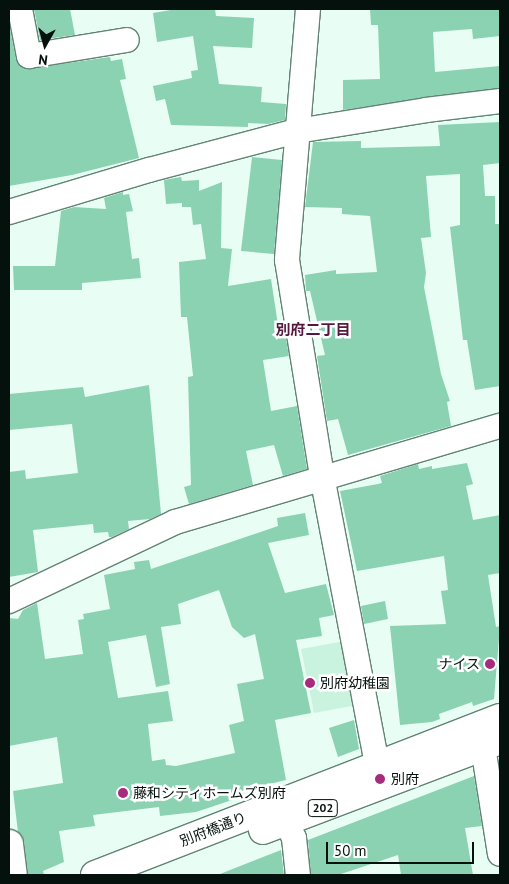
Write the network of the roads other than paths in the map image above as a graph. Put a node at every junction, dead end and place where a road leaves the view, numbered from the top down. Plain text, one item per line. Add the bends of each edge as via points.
1 (20, 9) edge
2 (308, 9) edge
3 (127, 40) dead end
4 (500, 101) edge
5 (297, 131) junction
6 (9, 212) edge
7 (500, 426) edge
8 (322, 476) junction
9 (9, 601) edge
10 (500, 718) edge
11 (500, 726) edge
12 (492, 744) edge
13 (377, 765) junction
14 (286, 821) junction
15 (9, 844) edge
16 (500, 854) edge
17 (14, 875) edge
18 (95, 875) edge
19 (145, 875) edge
20 (298, 875) edge

1 - 3 street via 29,56
2 - 5 street
4 - 5 street
5 - 6 street via 149,170
5 - 8 street via 287,260
7 - 8 street
8 - 9 street via 175,522
8 - 13 street
10 - 13 main road, 別府橋通り / 202
11 - 12 street
12 - 14 main road, 別府橋通り / 202
12 - 16 street
13 - 18 main road, 別府橋通り / 202
14 - 19 main road, 別府橋通り / 202
14 - 20 street via 294,838
15 - 17 main road

